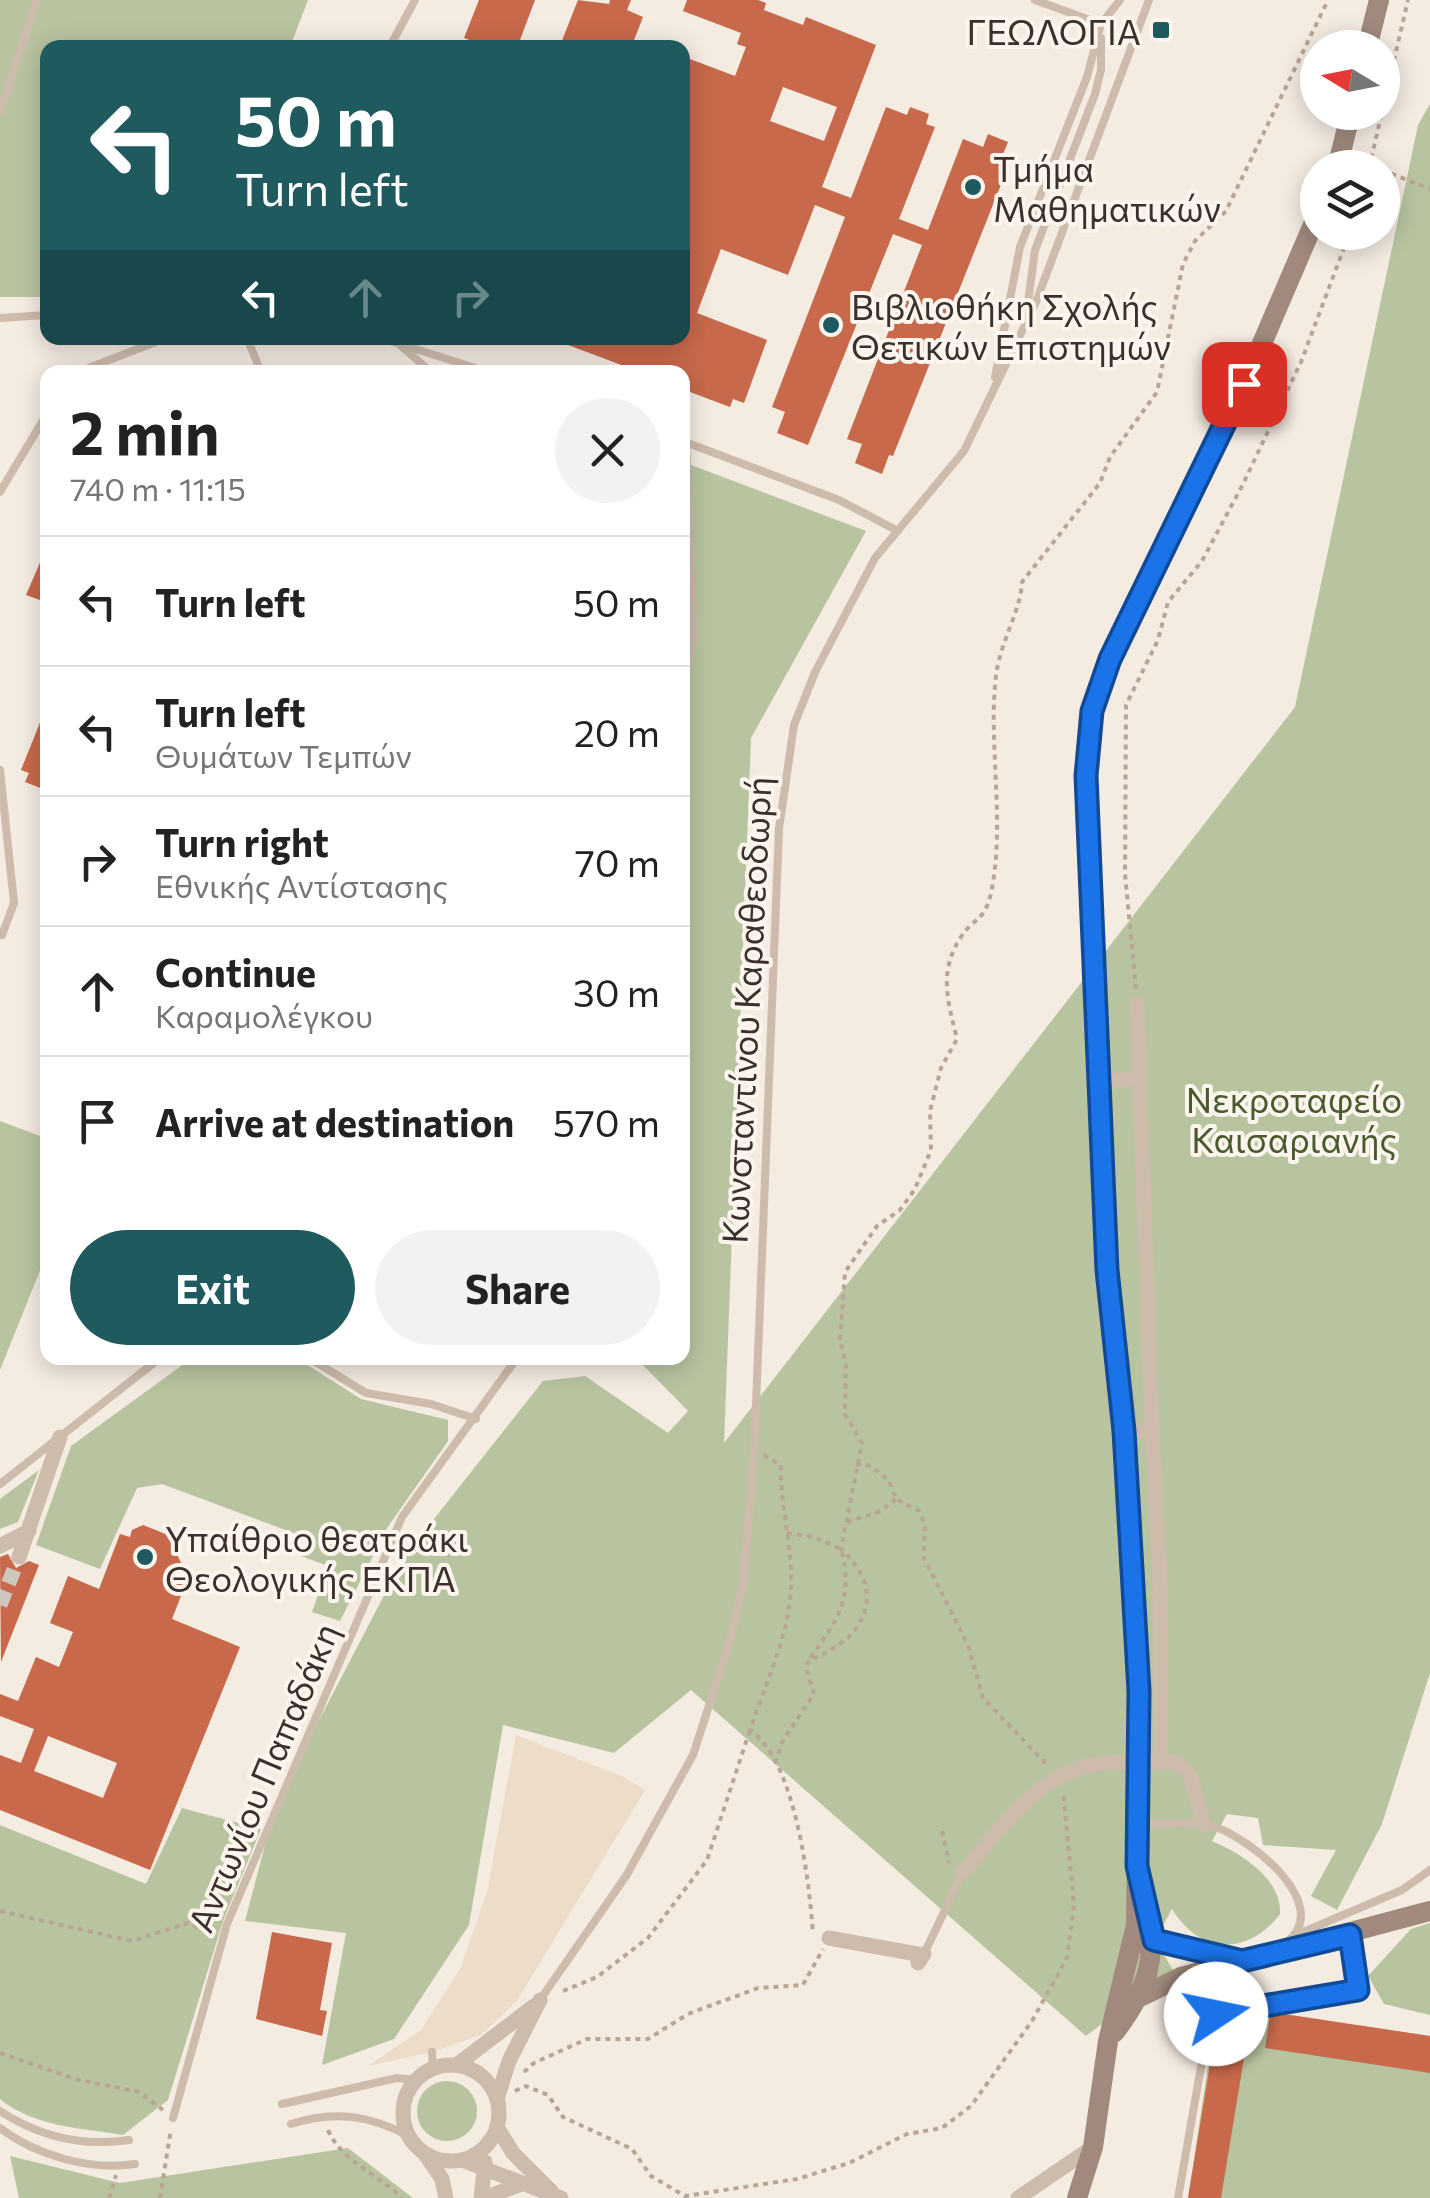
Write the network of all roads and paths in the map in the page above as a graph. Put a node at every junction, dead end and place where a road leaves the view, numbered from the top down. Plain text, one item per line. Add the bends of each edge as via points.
1 (37, 0) edge
2 (415, 0) edge
3 (1035, 0) edge
4 (1120, 0) edge
5 (1149, 0) edge
6 (1328, 0) edge
7 (1379, 0) edge
8 (1408, 0) edge
9 (1100, 24) junction
10 (1372, 30) edge
11 (393, 40) edge
12 (0, 112) edge
13 (1373, 150) edge
14 (1400, 177) edge
15 (1430, 188) edge
16 (1302, 250) edge
17 (1343, 250) edge
18 (40, 316) edge
19 (0, 318) edge
20 (1024, 326) junction
21 (148, 345) edge
22 (399, 345) edge
23 (404, 345) edge
24 (96, 365) edge
25 (423, 365) edge
26 (466, 365) edge
27 (992, 391) junction
28 (40, 425) edge
29 (690, 444) edge
30 (0, 492) edge
31 (898, 531) junction
32 (690, 561) edge
33 (690, 655) edge
34 (0, 770) edge
35 (2, 935) edge
36 (1137, 1004) joint
37 (1138, 1078) junction
38 (1100, 1082) junction
39 (151, 1365) edge
40 (320, 1365) edge
41 (512, 1365) edge
42 (476, 1419) junction
43 (1152, 1430) junction
44 (1124, 1431) junction
45 (60, 1437) junction
46 (754, 1454) junction
47 (856, 1464) junction
48 (0, 1484) edge
49 (896, 1498) junction
50 (846, 1522) junction
51 (924, 1525) dead end
52 (29, 1531) junction
53 (787, 1533) junction
54 (0, 1546) tunnel mouth
55 (841, 1549) junction
56 (19, 1557) tunnel mouth
57 (809, 1660) junction
58 (750, 1730) junction
59 (775, 1763) junction
60 (1161, 1763) junction
61 (1138, 1764) junction
62 (1138, 1825) junction
63 (1204, 1826) junction
64 (942, 1831) dead end
65 (956, 1870) junction
66 (1430, 1870) edge
67 (0, 1911) edge
68 (1430, 1911) edge
69 (1296, 1935) junction
70 (1350, 1935) junction
71 (829, 1938) junction
72 (222, 1940) junction
73 (1146, 1949) junction
74 (1275, 1951) junction
75 (924, 1954) joint
76 (1242, 1961) junction
77 (1182, 1976) junction
78 (1142, 1996) junction
79 (540, 2000) junction
80 (1108, 2041) junction
81 (0, 2053) edge
82 (458, 2064) junction
83 (415, 2080) junction
84 (498, 2098) junction
85 (282, 2104) dead end
86 (0, 2111) edge
87 (322, 2116) junction
88 (563, 2117) dead end
89 (173, 2118) junction
90 (291, 2124) dead end
91 (0, 2128) edge
92 (497, 2128) junction
93 (409, 2136) junction
94 (129, 2140) dead end
95 (488, 2143) junction
96 (1093, 2147) junction
97 (425, 2154) junction
98 (462, 2160) junction
99 (134, 2164) dead end
100 (119, 2166) junction
101 (484, 2168) junction
102 (519, 2185) junction
103 (557, 2196) edge
104 (110, 2198) edge
105 (160, 2198) edge
106 (402, 2198) edge
107 (446, 2198) edge
108 (483, 2198) edge
109 (1018, 2198) edge
110 (1077, 2198) edge
111 (1178, 2198) edge

1 - 12 lane
2 - 11 lane
3 - 9 lane
4 - 9 lane
5 - 20 lane, Κωνσταντίνου Καραθεοδωρή
6 - 47 path via 1226,211 1183,264 1156,392 1110,457 1100,483 1022,582 1022,602 1002,641 996,679 1000,823 992,889 982,920 962,936 943,981 956,1039 930,1111 930,1150 915,1189 877,1226 846,1272 840,1340 845,1414 862,1443
7 - 10 main road
8 - 13 path
9 - 20 lane via 1101,70 1035,250
9 - 27 lane via 1087,77 1020,247
14 - 15 path
16 - 38 main road via 1230,418 1110,659 1092,711 1086,776
17 - 36 path via 1242,486 1202,560 1168,602 1158,640 1126,705 1125,874
18 - 19 lane
20 - 27 lane, Κωνσταντίνου Καραθεοδωρή
21 - 24 lane
22 - 25 lane
23 - 26 lane
27 - 31 lane, Κωνσταντίνου Καραθεοδωρή via 964,450
28 - 30 lane
29 - 31 lane via 839,500
31 - 46 lane, Κωνσταντίνου Καραθεοδωρή via 876,558 815,672 789,749 778,828
32 - 33 lane
34 - 35 lane via 14,904
36 - 37 street
37 - 38 street
37 - 43 street
38 - 44 main road via 1107,1270
39 - 45 lane
40 - 42 lane via 366,1393
41 - 42 lane, Αντωνίου Παπαδάκη
42 - 72 lane, Αντωνίου Παπαδάκη via 402,1518
43 - 44 street
43 - 60 street
44 - 61 main road
45 - 48 lane
45 - 52 street
46 - 53 path via 781,1465
46 - 79 lane, Κωνσταντίνου Καραθεοδωρή via 743,1584 693,1755 626,1876
47 - 49 path via 889,1480
47 - 50 path
49 - 50 path via 881,1511
49 - 51 path via 919,1511
50 - 55 path
52 - 54 street
52 - 56 street
53 - 55 path
53 - 58 path via 787,1622
55 - 57 path via 843,1611
55 - 57 path via 858,1564 864,1583 860,1629
57 - 59 path via 814,1694
58 - 59 path
58 - 79 path via 706,1860 648,1938 597,1976
59 - 71 path via 796,1823 813,1934
60 - 61 street
60 - 63 street via 1186,1767
61 - 62 main road
61 - 65 street via 1091,1764 1058,1779
62 - 63 lane
62 - 73 main road
63 - 69 lane via 1250,1845 1294,1888 1302,1910
64 - 65 path
65 - 75 lane
66 - 69 lane via 1402,1890
67 - 72 path via 132,1942 188,1923
68 - 70 main road
69 - 74 lane
70 - 74 main road
70 - 111 lane via 1358,1990 1223,2010 1207,2023
71 - 75 street via 917,1954 918,1963
71 - 84 path via 803,1985 758,1988 688,2014 648,2038 586,2039 534,2063
72 - 89 lane, Αντωνίου Παπαδάκη
73 - 76 main road
73 - 77 main road
73 - 78 main road
73 - 80 main road
74 - 76 main road
76 - 77 main road
77 - 78 main road
78 - 80 main road
79 - 82 street, Κωνσταντίνου Καραθεοδωρή
79 - 84 street, Κωνσταντίνου Καραθεοδωρή
80 - 96 main road
81 - 89 path via 74,2080 140,2092
82 - 83 street via 432,2060
82 - 84 street via 476,2070
83 - 85 lane via 397,2078
83 - 93 street via 405,2097
84 - 88 path via 526,2086 548,2095
84 - 92 street
86 - 94 lane via 50,2136 104,2144
87 - 90 lane
87 - 93 lane via 364,2118
87 - 106 path via 336,2148
89 - 105 path
91 - 100 lane via 65,2158
92 - 95 street
92 - 103 street
93 - 97 street
95 - 98 street
95 - 101 street
96 - 109 street
96 - 110 main road
97 - 98 street
97 - 107 street
98 - 101 street
99 - 100 lane
100 - 104 path
101 - 102 street
101 - 108 street
102 - 103 street
102 - 108 street

